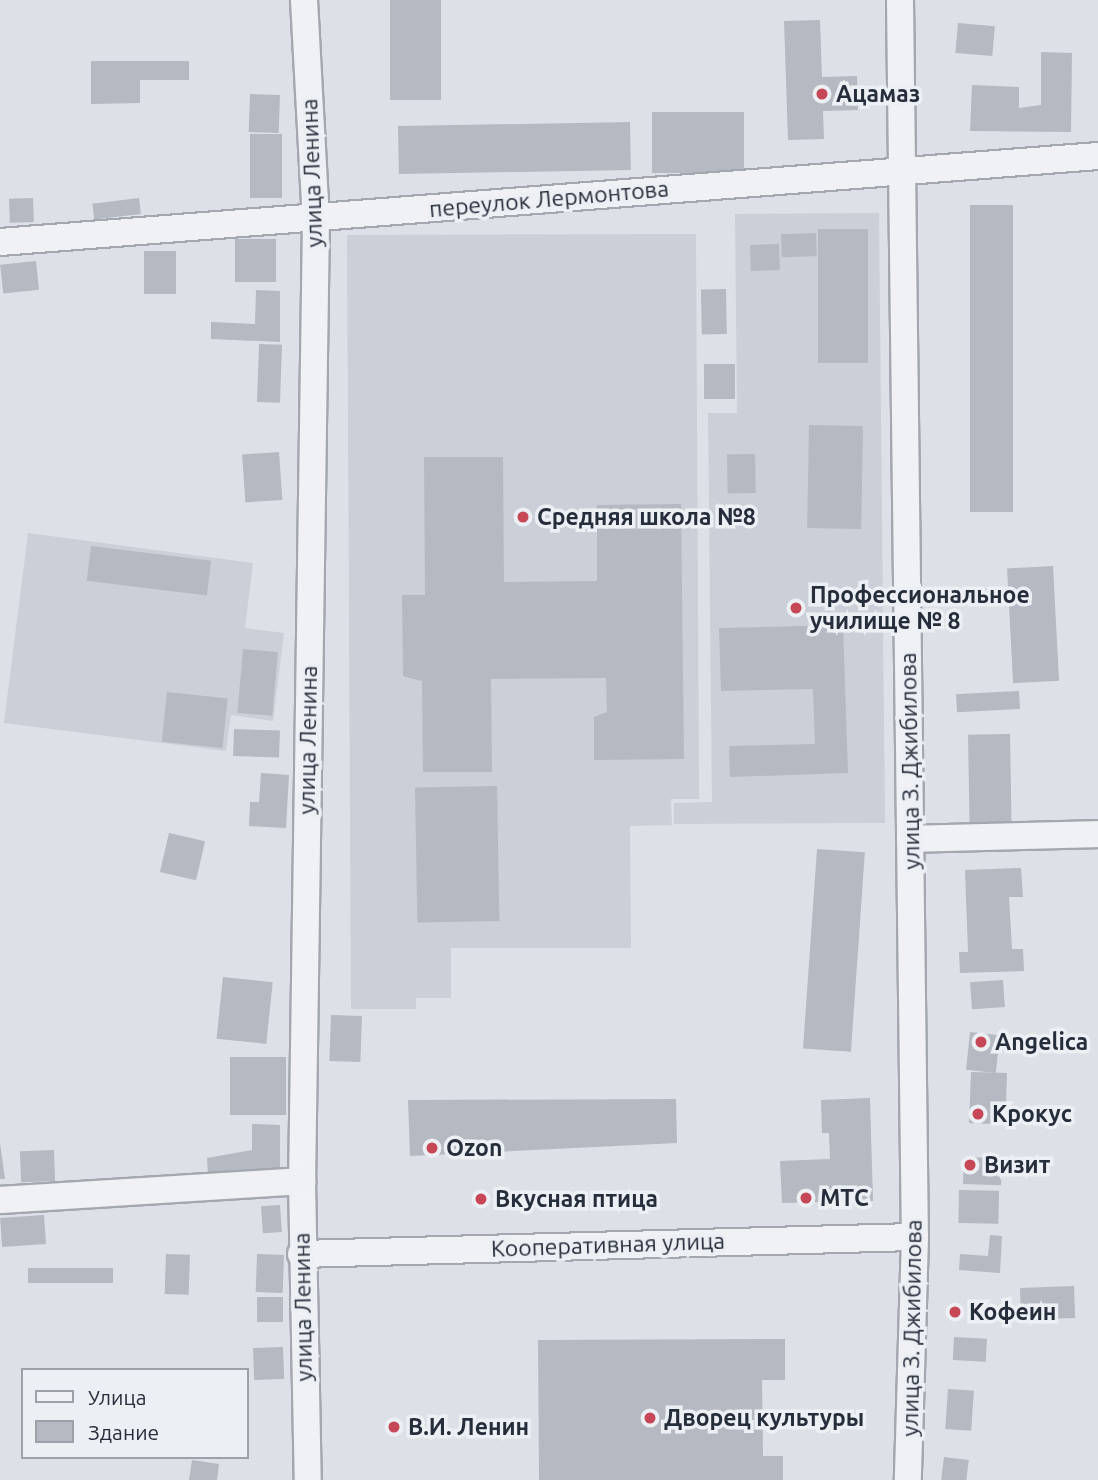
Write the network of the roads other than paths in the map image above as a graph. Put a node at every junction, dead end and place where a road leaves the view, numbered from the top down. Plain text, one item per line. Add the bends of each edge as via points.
1 (304, 0) edge
2 (900, 0) edge
3 (1098, 156) edge
4 (904, 168) junction
5 (316, 220) junction
6 (0, 242) edge
7 (1098, 834) edge
8 (910, 839) junction
9 (302, 1181) junction
10 (0, 1200) edge
11 (915, 1237) junction
12 (301, 1254) junction
13 (308, 1480) edge
14 (908, 1480) edge

1 - 5 street, улица Ленина
2 - 4 street, улица З. Джибилова
3 - 4 street, переулок Лермонтова
4 - 5 street, переулок Лермонтова
4 - 8 street, улица З. Джибилова
5 - 6 street, переулок Лермонтова
5 - 9 street, улица Ленина
7 - 8 street
8 - 11 street, улица З. Джибилова
9 - 10 street
9 - 12 street, улица Ленина
11 - 12 street, Кооперативная улица
11 - 14 street, улица З. Джибилова
12 - 13 street, улица Ленина

